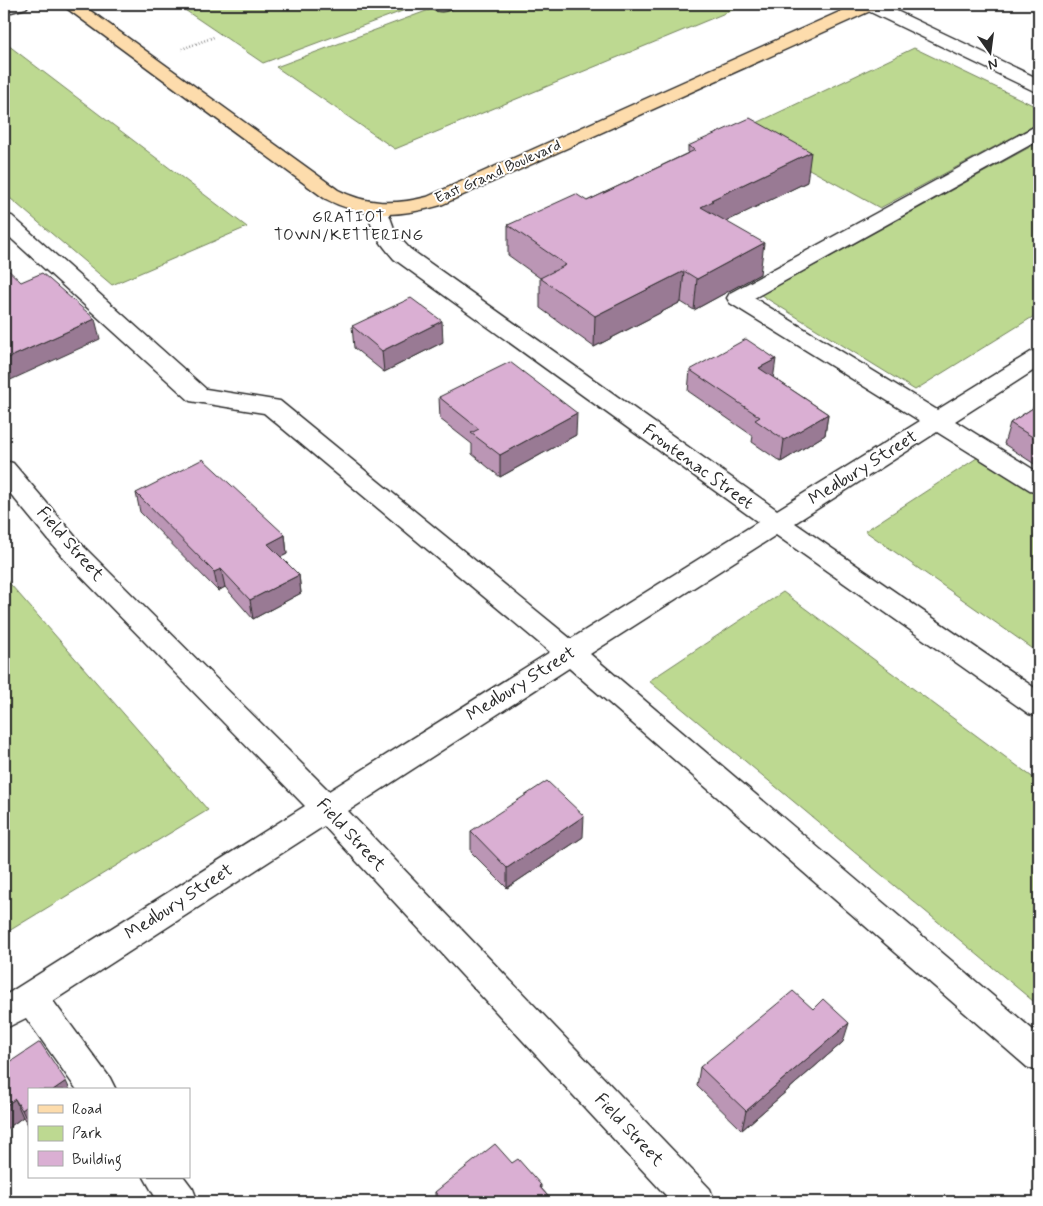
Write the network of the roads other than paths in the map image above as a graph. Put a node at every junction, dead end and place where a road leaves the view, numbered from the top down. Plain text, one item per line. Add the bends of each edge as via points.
1 (20, 4) edge
2 (70, 4) edge
3 (869, 4) edge
4 (4, 9) edge
5 (1039, 86) edge
6 (1039, 132) edge
7 (379, 210) junction
8 (4, 221) edge
9 (1039, 357) edge
10 (938, 421) junction
11 (4, 469) edge
12 (1039, 484) edge
13 (776, 522) junction
14 (570, 653) junction
15 (1039, 706) edge
16 (326, 808) junction
17 (17, 1005) edge
18 (1039, 1056) edge
19 (96, 1088) edge
20 (163, 1178) edge
21 (180, 1202) edge
22 (697, 1202) edge

1 - 4 street
2 - 7 main road, East Grand Boulevard via 331,194 355,206
3 - 5 street
3 - 7 main road, East Grand Boulevard via 434,201
6 - 10 street via 738,298
7 - 13 street, Frontenac Street via 384,235 402,254
8 - 14 street via 199,396 271,406
9 - 10 street, Medbury Street
10 - 12 street
10 - 13 street, Medbury Street
11 - 16 street, Field Street via 75,554
13 - 14 street, Medbury Street
13 - 15 street, Frontenac Street
14 - 16 street, Medbury Street
14 - 18 street
16 - 17 street, Medbury Street
16 - 22 street, Field Street
17 - 19 street
20 - 21 street

